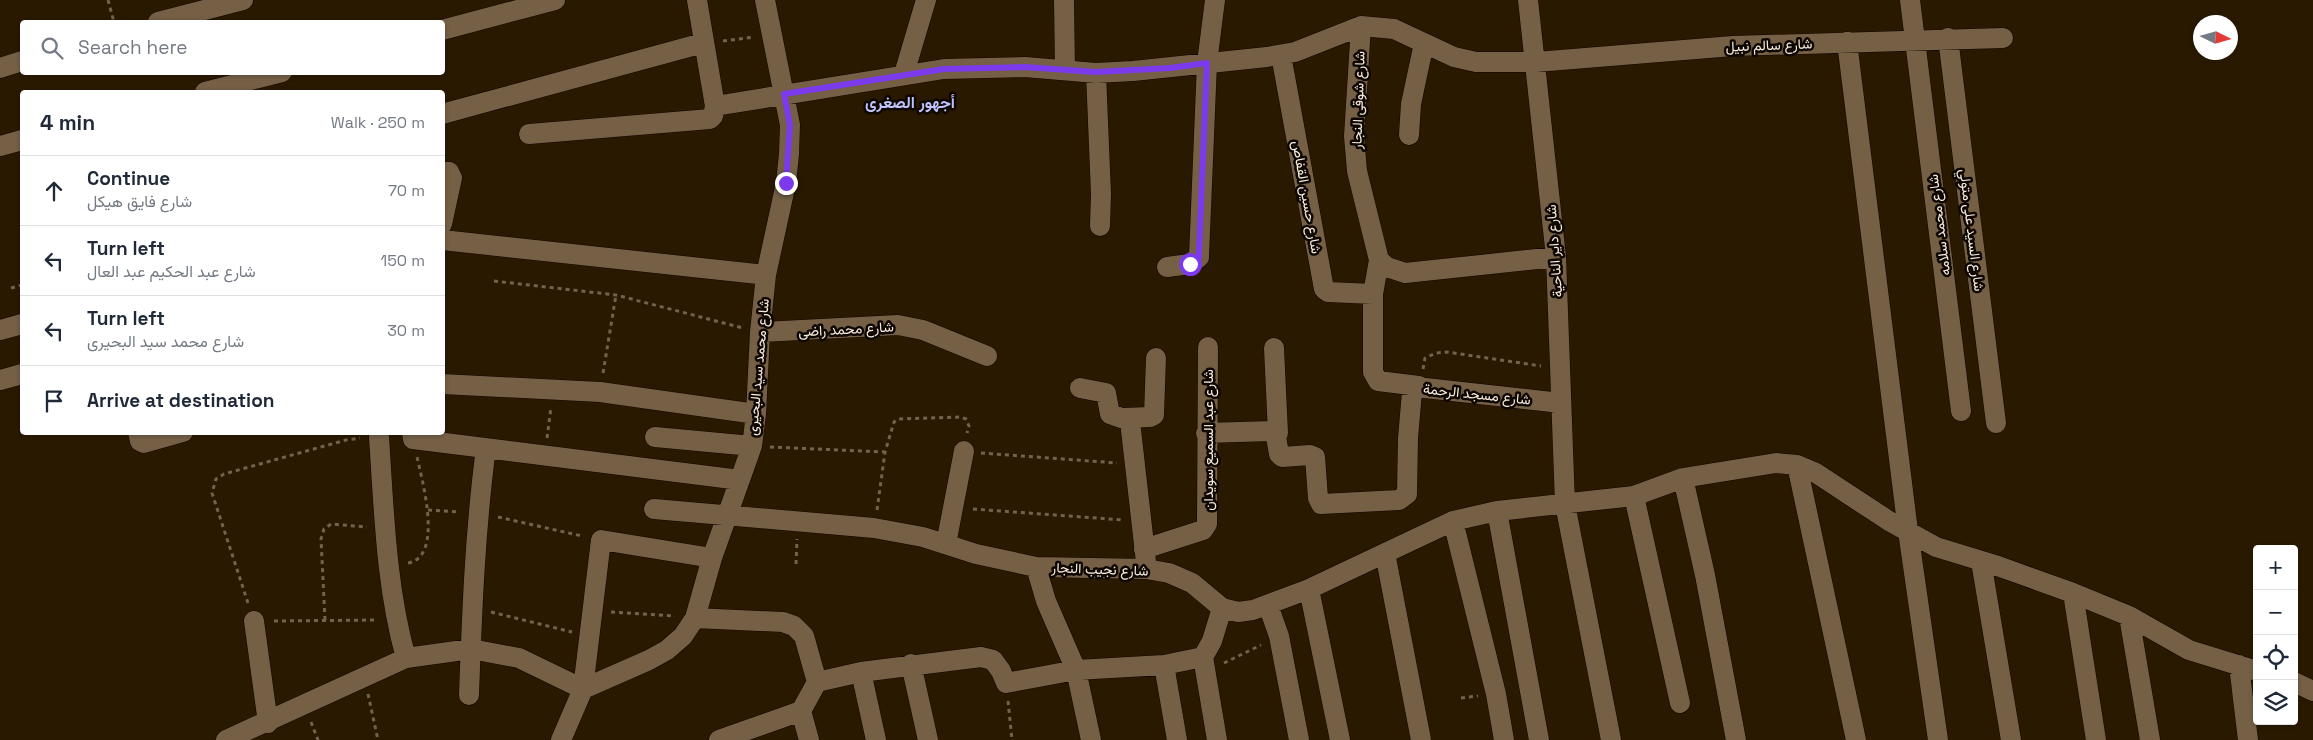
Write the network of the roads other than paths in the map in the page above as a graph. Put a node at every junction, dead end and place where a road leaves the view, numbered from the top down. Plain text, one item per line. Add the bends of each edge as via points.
1 (243, 0) edge
2 (554, 0) edge
3 (697, 0) edge
4 (765, 0) edge
5 (926, 0) edge
6 (1064, 0) edge
7 (1214, 0) edge
8 (1528, 0) edge
9 (1910, 0) edge
10 (166, 20) edge
11 (1361, 26) junction
12 (445, 29) edge
13 (1948, 38) junction
14 (2003, 38) dead end
15 (1916, 39) junction
16 (1847, 42) junction
17 (703, 43) junction
18 (1424, 43) junction
19 (1281, 55) junction
20 (20, 62) edge
21 (1536, 62) junction
22 (1207, 63) junction
23 (0, 68) edge
24 (1065, 70) junction
25 (1096, 72) junction
26 (904, 74) junction
27 (270, 75) edge
28 (213, 90) edge
29 (784, 94) junction
30 (715, 106) junction
31 (445, 113) edge
32 (529, 134) dead end
33 (1409, 135) dead end
34 (20, 141) edge
35 (0, 146) edge
36 (445, 172) edge
37 (445, 210) edge
38 (1100, 226) dead end
39 (445, 240) edge
40 (1556, 257) junction
41 (1379, 260) junction
42 (1167, 266) dead end
43 (766, 275) junction
44 (1373, 294) junction
45 (20, 325) edge
46 (0, 330) edge
47 (760, 332) junction
48 (1208, 347) dead end
49 (1274, 348) dead end
50 (988, 356) dead end
51 (1156, 358) dead end
52 (20, 375) edge
53 (0, 380) edge
54 (445, 384) edge
55 (1419, 386) junction
56 (1080, 388) dead end
57 (1561, 403) junction
58 (1961, 411) dead end
59 (756, 414) junction
60 (1124, 418) junction
61 (1996, 423) dead end
62 (1206, 433) junction
63 (1278, 433) junction
64 (139, 435) edge
65 (172, 435) edge
66 (413, 436) edge
67 (379, 437) road end
68 (654, 437) dead end
69 (752, 446) junction
70 (486, 448) junction
71 (964, 451) road end
72 (1797, 465) junction
73 (1683, 478) junction
74 (740, 480) junction
75 (1634, 496) junction
76 (1565, 504) junction
77 (654, 509) dead end
78 (1497, 511) junction
79 (729, 514) junction
80 (1453, 521) junction
81 (1908, 531) junction
82 (946, 544) junction
83 (1144, 549) junction
84 (1386, 553) junction
85 (712, 558) junction
86 (1981, 560) junction
87 (1036, 567) junction
88 (1146, 569) junction
89 (1309, 589) junction
90 (2074, 593) junction
91 (1268, 606) junction
92 (1222, 608) junction
93 (2129, 616) junction
94 (695, 618) junction
95 (254, 622) road end
96 (471, 649) junction
97 (406, 658) junction
98 (912, 664) junction
99 (1204, 664) junction
100 (1164, 665) junction
101 (2248, 668) edge
102 (1076, 670) junction
103 (861, 672) junction
104 (817, 682) junction
105 (2298, 684) edge
106 (583, 689) junction
107 (2313, 691) edge
108 (1530, 693) junction
109 (1496, 694) junction
110 (469, 695) dead end
111 (1680, 703) dead end
112 (801, 710) junction
113 (268, 722) junction
114 (226, 740) edge
115 (561, 740) edge
116 (719, 740) edge
117 (809, 740) edge
118 (876, 740) edge
119 (928, 740) edge
120 (1091, 740) edge
121 (1177, 740) edge
122 (1217, 740) edge
123 (1299, 740) edge
124 (1340, 740) edge
125 (1420, 740) edge
126 (1504, 740) edge
127 (1538, 740) edge
128 (1611, 740) edge
129 (1736, 740) edge
130 (1856, 740) edge
131 (1938, 740) edge
132 (2011, 740) edge
133 (2096, 740) edge
134 (2150, 740) edge
135 (2248, 740) edge

1 - 10 street
2 - 12 street
3 - 17 street
4 - 29 street, شارع محمد سيد البحيرى
5 - 26 street
6 - 24 street
7 - 22 street
8 - 21 street, شارع داير الناحية
9 - 15 street, شارع محمد سلامه
11 - 18 street, شارع سالم نبيل via 1394,29
11 - 19 street
11 - 41 street, شارع شوقى النجار via 1355,154
13 - 14 street, شارع سالم نبيل
13 - 15 street, شارع سالم نبيل
13 - 61 street, شارع السيد على متولي
15 - 16 street, شارع سالم نبيل
15 - 58 street, شارع محمد سلامه
16 - 21 street, شارع سالم نبيل via 1733,46
16 - 81 street
17 - 30 street
17 - 31 street
18 - 21 street, شارع سالم نبيل via 1454,57 1476,62
18 - 33 street via 1411,104
19 - 22 street
19 - 44 street, شارع حسين القفاص via 1324,289 1328,292
20 - 23 street
21 - 40 street, شارع داير الناحية
22 - 25 street
22 - 42 street via 1199,257 1190,264
24 - 25 street
24 - 26 street via 984,67
25 - 38 street
26 - 29 street
27 - 28 street
29 - 30 street
29 - 43 street, شارع محمد سيد البحيرى via 790,125 789,154
30 - 32 street via 713,116 704,121
34 - 35 street
36 - 37 street via 449,172 452,178
39 - 43 street
40 - 41 street via 1405,273 1387,267
40 - 57 street, شارع داير الناحية
41 - 44 street
43 - 47 street, شارع محمد سيد البحيرى
44 - 55 street via 1374,377 1384,382
45 - 46 street
47 - 50 street, شارع محمد راضى via 898,325 923,330
47 - 59 street, شارع محمد سيد البحيرى
48 - 62 street, شارع عبد السميع سويدان
49 - 63 street
51 - 60 street via 1154,415
52 - 53 street
54 - 59 street via 600,392
55 - 57 street, شارع مسجد الرحمة
55 - 63 street, شارع مسجد الرحمة via 1412,392 1407,488 1404,498 1399,500 1319,502 1315,457 1282,456 1278,451
56 - 60 street via 1106,393 1110,414
57 - 76 street, شارع داير الناحية
59 - 69 street, شارع محمد سيد البحيرى
60 - 83 street via 1131,424
62 - 63 street
62 - 83 street, شارع عبد السميع سويدان via 1207,524 1203,530
64 - 65 street via 144,443
66 - 70 street
67 - 97 street via 385,529 396,620
68 - 69 street
69 - 74 street, شارع محمد سيد البحيرى
70 - 74 street
70 - 96 street via 478,513
71 - 82 street
72 - 73 street via 1760,465
72 - 81 street via 1823,477
72 - 130 street
73 - 75 street
73 - 129 street via 1705,574
74 - 79 street, شارع محمد سيد البحيرى
75 - 76 street
75 - 111 street
76 - 78 street
76 - 128 street, شارع داير الناحية
77 - 79 street, شارع نجيب النجار
78 - 80 street
78 - 108 street
79 - 82 street, شارع نجيب النجار via 874,528
79 - 85 street, شارع محمد سيد البحيرى
80 - 84 street
80 - 109 street
81 - 86 street via 1936,548
81 - 131 street
82 - 87 street, شارع نجيب النجار
83 - 88 street
84 - 89 street
84 - 125 street
85 - 94 street, شارع محمد سيد البحيرى
85 - 106 street via 601,540
86 - 90 street
86 - 132 street
87 - 88 street, شارع نجيب النجار
87 - 102 street via 1046,601
88 - 92 street, شارع نجيب النجار via 1169,573 1192,583
89 - 91 street
89 - 124 street
90 - 93 street
90 - 133 street
91 - 92 street via 1238,612
91 - 123 street via 1279,636
92 - 99 street
93 - 101 street via 2189,650
93 - 134 street
94 - 104 street via 783,622 794,626 804,636
94 - 106 street, شارع محمد سيد البحيرى via 683,636 667,650
95 - 113 street
96 - 97 street
96 - 106 street via 519,658
96 - 110 street
97 - 113 street
98 - 102 street via 967,657 988,658 1001,670 1006,683
98 - 103 street
98 - 119 street
99 - 100 street
99 - 122 street
100 - 102 street
100 - 121 street
101 - 135 street
102 - 120 street
103 - 104 street
103 - 118 street
104 - 112 street
105 - 107 street
106 - 115 street
108 - 109 street
108 - 127 street
109 - 126 street
112 - 116 street
112 - 117 street
113 - 114 street

